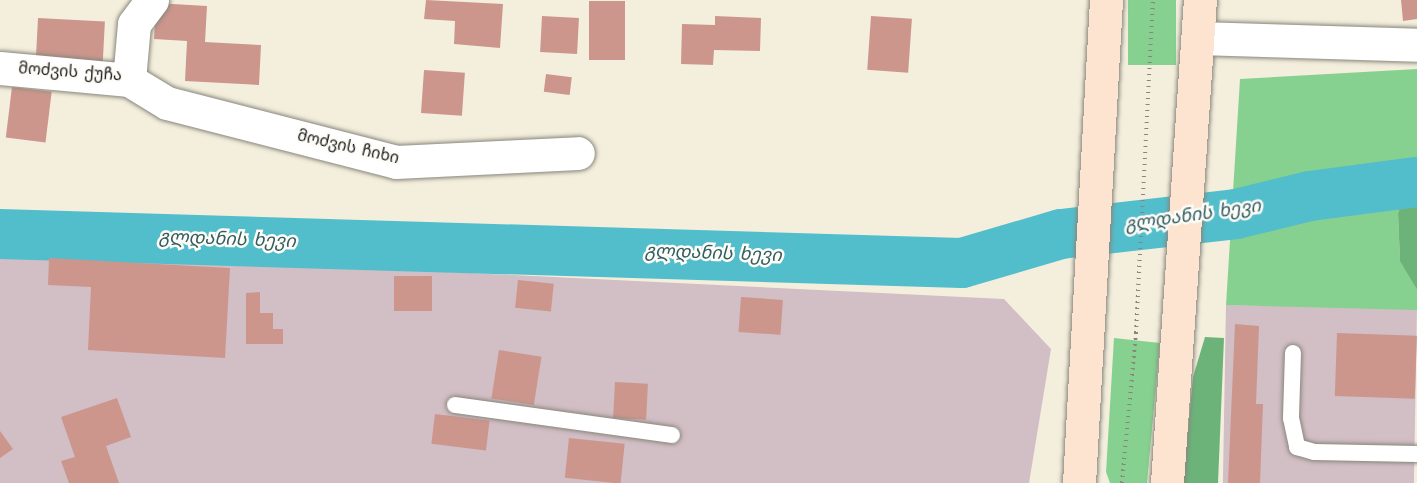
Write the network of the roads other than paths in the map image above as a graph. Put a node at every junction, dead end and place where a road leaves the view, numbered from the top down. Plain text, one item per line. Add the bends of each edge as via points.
1 (152, 0) edge
2 (1107, 0) edge
3 (1200, 0) edge
4 (1198, 38) junction
5 (1417, 45) edge
6 (0, 68) edge
7 (129, 80) junction
8 (578, 153) dead end
9 (1293, 353) dead end
10 (455, 405) dead end
11 (672, 435) dead end
12 (1417, 454) edge
13 (1079, 483) edge
14 (1167, 483) edge

1 - 7 street, მოძვის ქუჩა via 134,24
2 - 13 main road
3 - 4 main road
4 - 5 street
4 - 14 main road
6 - 7 street, მოძვის ქუჩა
7 - 8 street, მოძვის ჩიხი via 168,103 396,162
9 - 12 lane via 1291,418 1297,447 1314,452
10 - 11 lane

